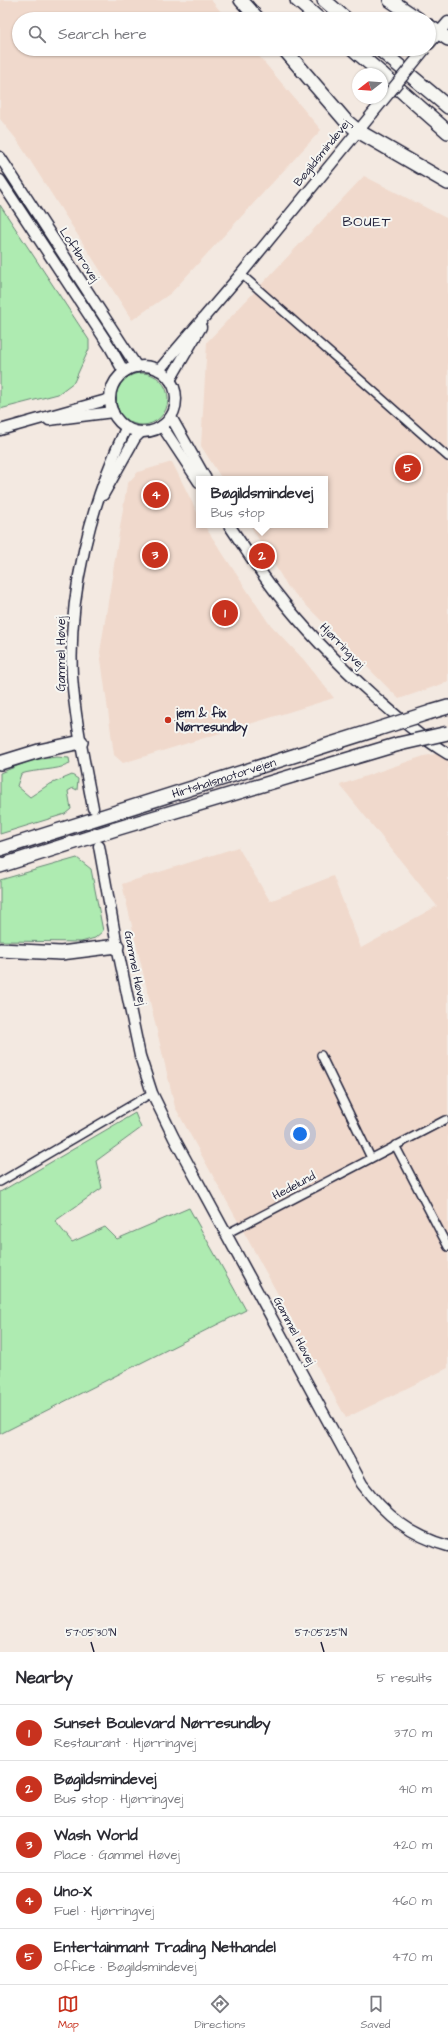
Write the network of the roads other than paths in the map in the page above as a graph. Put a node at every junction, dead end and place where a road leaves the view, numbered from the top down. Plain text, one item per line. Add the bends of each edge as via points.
1 (241, 0) edge
2 (297, 0) edge
3 (324, 0) edge
4 (390, 0) edge
5 (252, 12) edge
6 (311, 12) edge
7 (338, 12) edge
8 (408, 12) edge
9 (290, 56) edge
10 (361, 56) edge
11 (387, 56) edge
12 (419, 56) edge
13 (375, 68) edge
14 (388, 79) edge
15 (448, 107) edge
16 (358, 130) junction
17 (448, 132) edge
18 (0, 157) edge
19 (0, 180) edge
20 (448, 183) edge
21 (241, 274) junction
22 (211, 310) junction
23 (137, 367) junction
24 (158, 370) junction
25 (124, 372) junction
26 (170, 380) junction
27 (110, 399) junction
28 (112, 412) junction
29 (171, 417) junction
30 (23, 423) junction
31 (162, 426) junction
32 (126, 428) junction
33 (0, 430) edge
34 (141, 432) junction
35 (448, 457) edge
36 (204, 476) edge
37 (196, 477) edge
38 (99, 502) junction
39 (232, 528) edge
40 (448, 707) edge
41 (448, 733) edge
42 (81, 742) junction
43 (448, 754) edge
44 (0, 763) edge
45 (93, 808) dead end
46 (99, 846) dead end
47 (0, 849) edge
48 (0, 866) edge
49 (117, 946) junction
50 (0, 950) edge
51 (321, 1055) dead end
52 (152, 1093) junction
53 (445, 1120) dead end
54 (395, 1145) junction
55 (371, 1158) junction
56 (0, 1182) edge
57 (226, 1234) junction
58 (448, 1247) edge
59 (448, 1546) edge

1 - 5 highway
2 - 6 highway
3 - 7 highway
4 - 8 highway
9 - 16 highway via 345,120
10 - 13 highway
11 - 15 highway
12 - 16 street, Bøgildsmindevej, bridge
14 - 17 highway
16 - 20 highway
16 - 21 street, Bøgildsmindevej
18 - 23 street, Loftbrovej
19 - 25 street, Loftbrovej
21 - 22 street, Bøgildsmindevej
21 - 35 street
22 - 24 street, Bøgildsmindevej
22 - 26 street, Bøgildsmindevej
23 - 24 street
23 - 25 street
24 - 26 street
25 - 27 street via 114,384
26 - 29 street via 176,398
27 - 28 street
27 - 30 street
28 - 30 street
28 - 32 street
29 - 31 street
29 - 36 street
30 - 33 street
31 - 34 street via 149,432
31 - 37 street
32 - 34 street
32 - 38 street, Gammel Høvej via 100,489
34 - 38 street, Gammel Høvej via 135,438
38 - 42 street, Gammel Høvej via 82,562 73,621 72,676
39 - 43 street, Hjørringvej via 287,605 350,674 412,730
40 - 47 highway, Hirtshalsmotorvejen, bridge
41 - 48 highway, Hirtshalsmotorvejen, bridge via 399,744
42 - 44 highway
42 - 45 street, Gammel Høvej
46 - 49 street, Gammel Høvej
49 - 50 highway via 61,953
49 - 52 street, Gammel Høvej via 140,1056
51 - 55 street
52 - 56 street
52 - 57 street, Gammel Høvej
53 - 54 street, Hedelund
54 - 55 street, Hedelund
54 - 58 street
55 - 57 street, Hedelund
57 - 59 street, Gammel Høvej via 362,1484 376,1503 394,1520 431,1542

